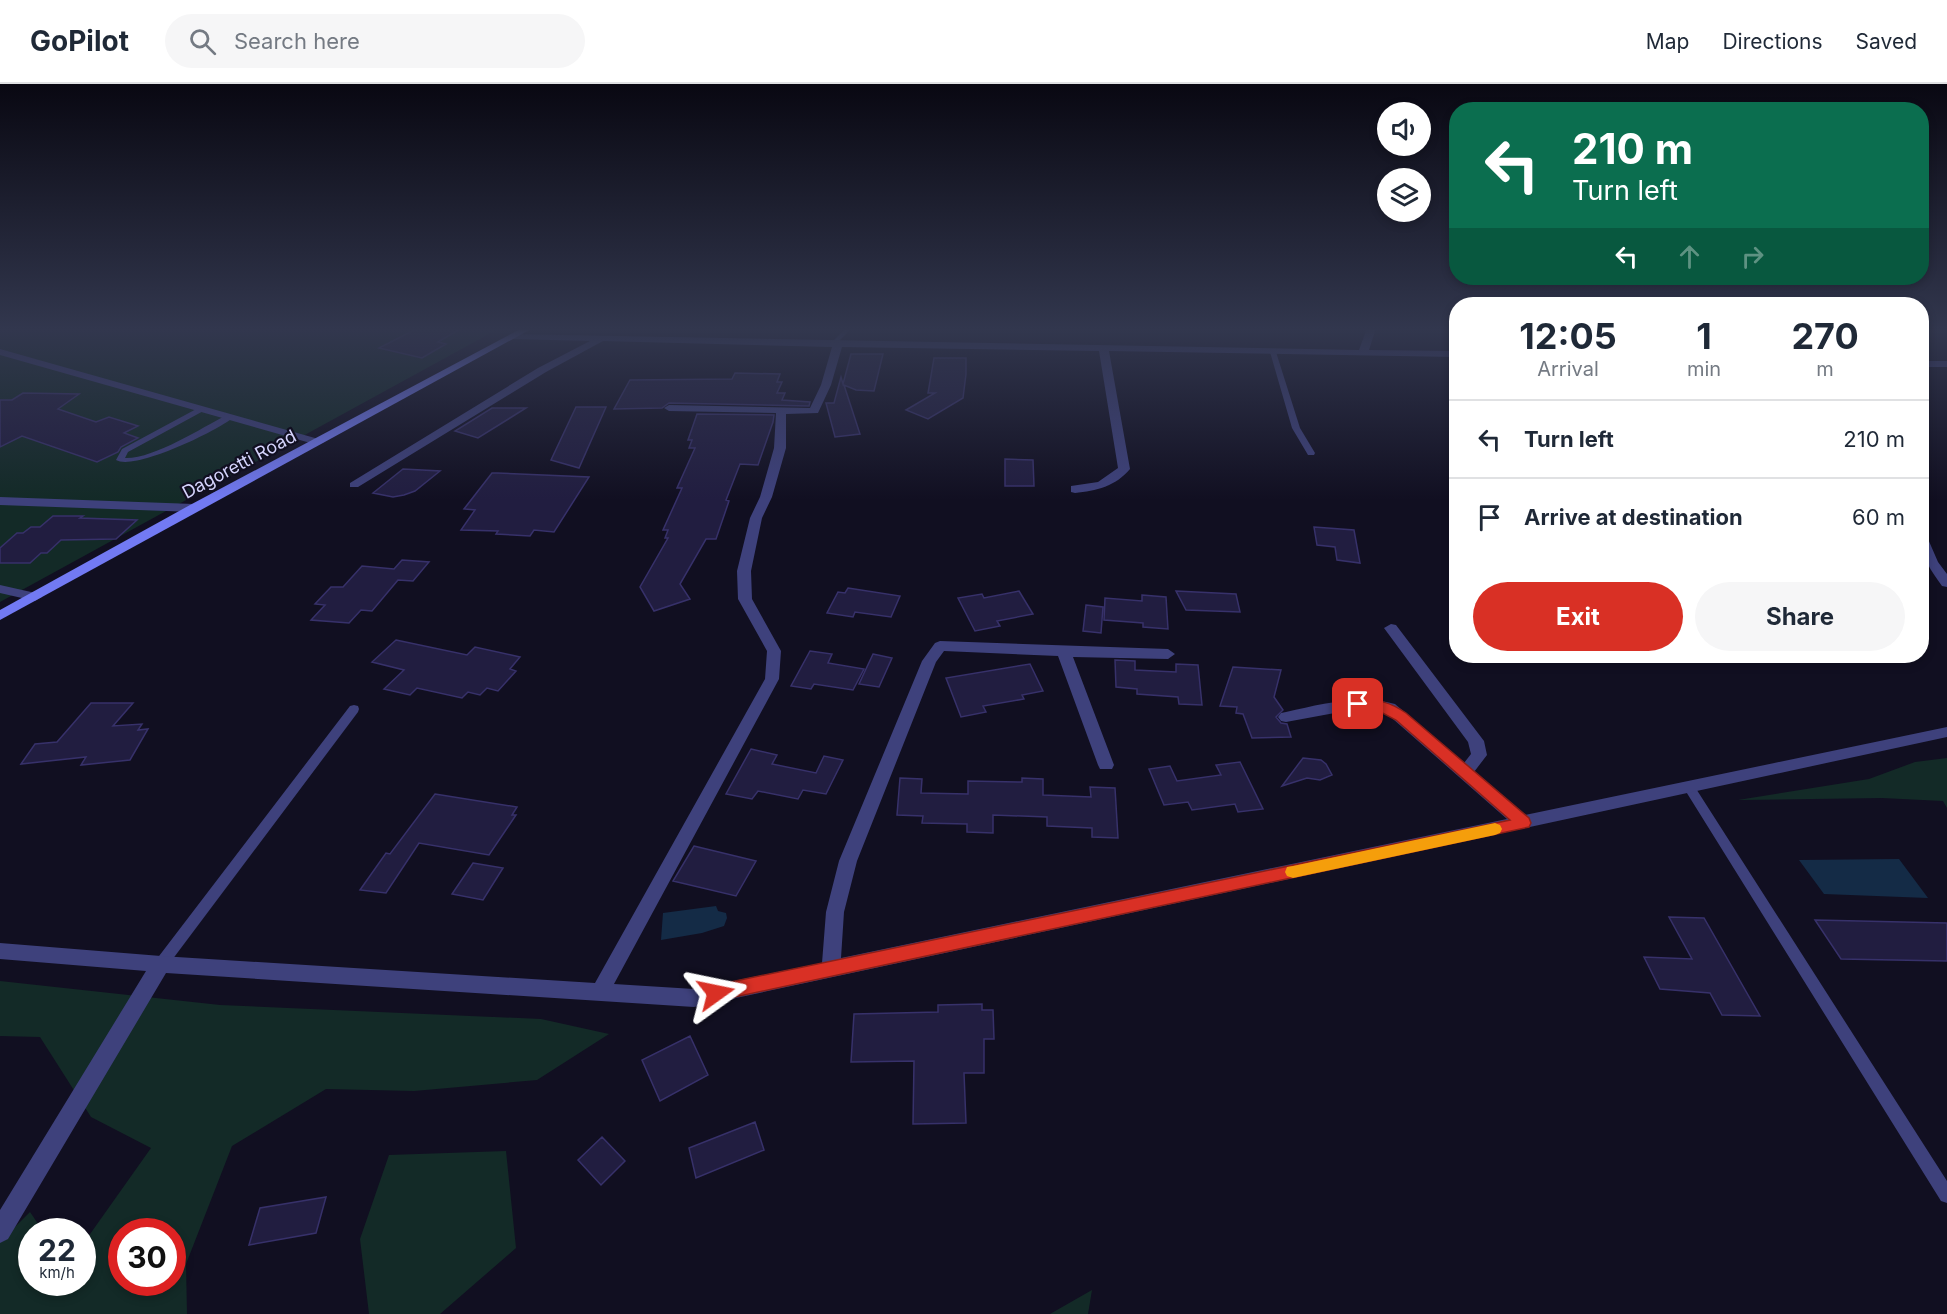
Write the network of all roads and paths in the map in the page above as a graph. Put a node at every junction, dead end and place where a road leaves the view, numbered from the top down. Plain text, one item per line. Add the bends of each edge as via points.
1 (117, 385) edge
2 (422, 385) edge
3 (517, 385) edge
4 (824, 385) edge
5 (1110, 385) edge
6 (1283, 385) edge
7 (669, 408) dead end
8 (203, 410) junction
9 (781, 411) junction
10 (230, 417) junction
11 (318, 442) junction
12 (1311, 453) dead end
13 (354, 485) dead end
14 (1075, 489) dead end
15 (0, 501) edge
16 (194, 508) junction
17 (1929, 555) edge
18 (1947, 583) edge
19 (0, 589) edge
20 (35, 597) junction
21 (0, 616) edge
22 (1391, 628) dead end
23 (1064, 652) junction
24 (1168, 654) dead end
25 (354, 709) dead end
26 (1286, 717) dead end
27 (1947, 732) edge
28 (1106, 765) dead end
29 (1465, 772) junction
30 (1689, 787) junction
31 (1523, 823) junction
32 (0, 951) edge
33 (161, 964) junction
34 (831, 969) junction
35 (600, 992) junction
36 (1947, 1195) edge
37 (0, 1231) edge

1 - 8 street
2 - 11 main road, Dagoretti Road
3 - 13 street
4 - 9 street via 817,408 810,412
5 - 14 street via 1124,469 1113,481
6 - 12 lane via 1296,428
7 - 9 street
8 - 10 street
8 - 10 lane via 125,451 120,460 146,457
9 - 35 street via 780,447 756,518 744,571 745,599 774,651 772,679
10 - 11 street
11 - 16 main road, Dagoretti Road
15 - 16 street
16 - 20 main road, Dagoretti Road
17 - 18 street
19 - 20 street
20 - 21 main road, Dagoretti Road
22 - 29 street via 1476,741 1479,755
23 - 24 street
23 - 28 street
23 - 34 street via 940,646 929,661 848,861 835,912
25 - 33 lane
26 - 29 street via 1358,704 1390,708
27 - 30 street
29 - 31 street
30 - 31 street
30 - 36 lane
31 - 34 street
32 - 33 street
33 - 35 street
33 - 37 street
34 - 35 street via 693,998

